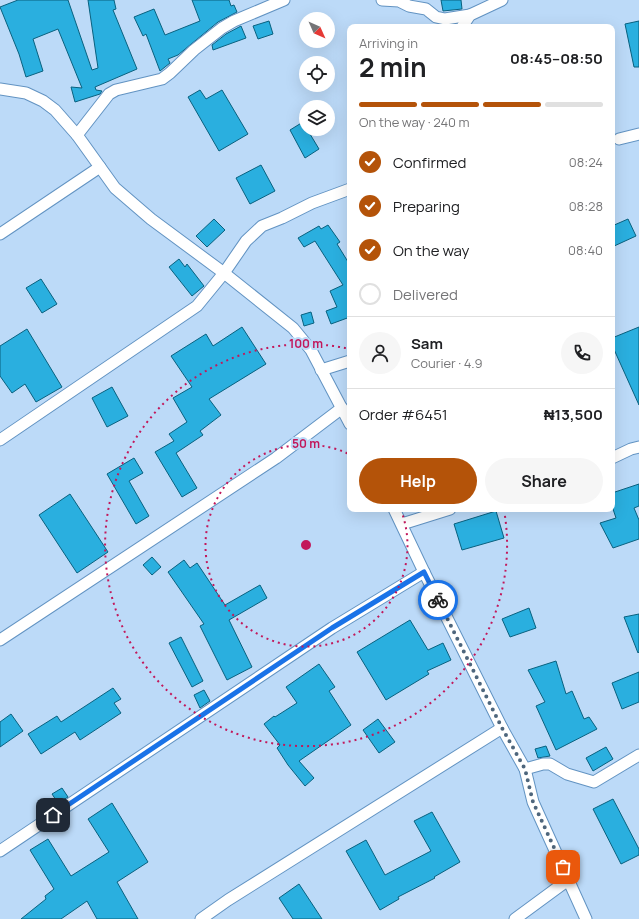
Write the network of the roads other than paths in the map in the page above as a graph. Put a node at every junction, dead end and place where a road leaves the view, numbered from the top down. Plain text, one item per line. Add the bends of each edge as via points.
1 (284, 0) edge
2 (382, 0) edge
3 (502, 0) edge
4 (470, 15) junction
5 (464, 24) edge
6 (0, 89) edge
7 (639, 134) edge
8 (78, 135) junction
9 (618, 139) dead end
10 (100, 167) junction
11 (347, 190) edge
12 (0, 234) edge
13 (224, 273) junction
14 (347, 362) edge
15 (321, 370) junction
16 (342, 408) junction
17 (347, 418) edge
18 (0, 440) edge
19 (639, 447) edge
20 (615, 457) edge
21 (396, 512) edge
22 (440, 512) edge
23 (402, 524) junction
24 (424, 572) junction
25 (0, 640) edge
26 (502, 728) junction
27 (639, 755) edge
28 (525, 769) junction
29 (0, 850) edge
30 (568, 880) junction
31 (201, 919) edge
32 (515, 919) edge
33 (586, 919) edge

1 - 8 street via 234,20 194,50 162,79 109,94
2 - 4 street via 426,9 436,17 445,19
3 - 4 street
4 - 5 street
6 - 8 street via 26,94 43,101
7 - 9 street
8 - 10 street
10 - 12 street
10 - 13 street via 115,188 151,219
11 - 13 street via 262,226 246,241
13 - 15 street via 293,328 311,350
13 - 18 street via 197,306
14 - 15 street
15 - 16 street
16 - 17 street
16 - 25 street via 276,458
19 - 20 street
21 - 23 street
22 - 23 street
23 - 24 street
24 - 26 street
24 - 29 street via 332,628
26 - 28 street
26 - 31 street
27 - 28 street via 594,782 567,774 550,764
28 - 30 street via 533,802
30 - 32 street
30 - 33 street

